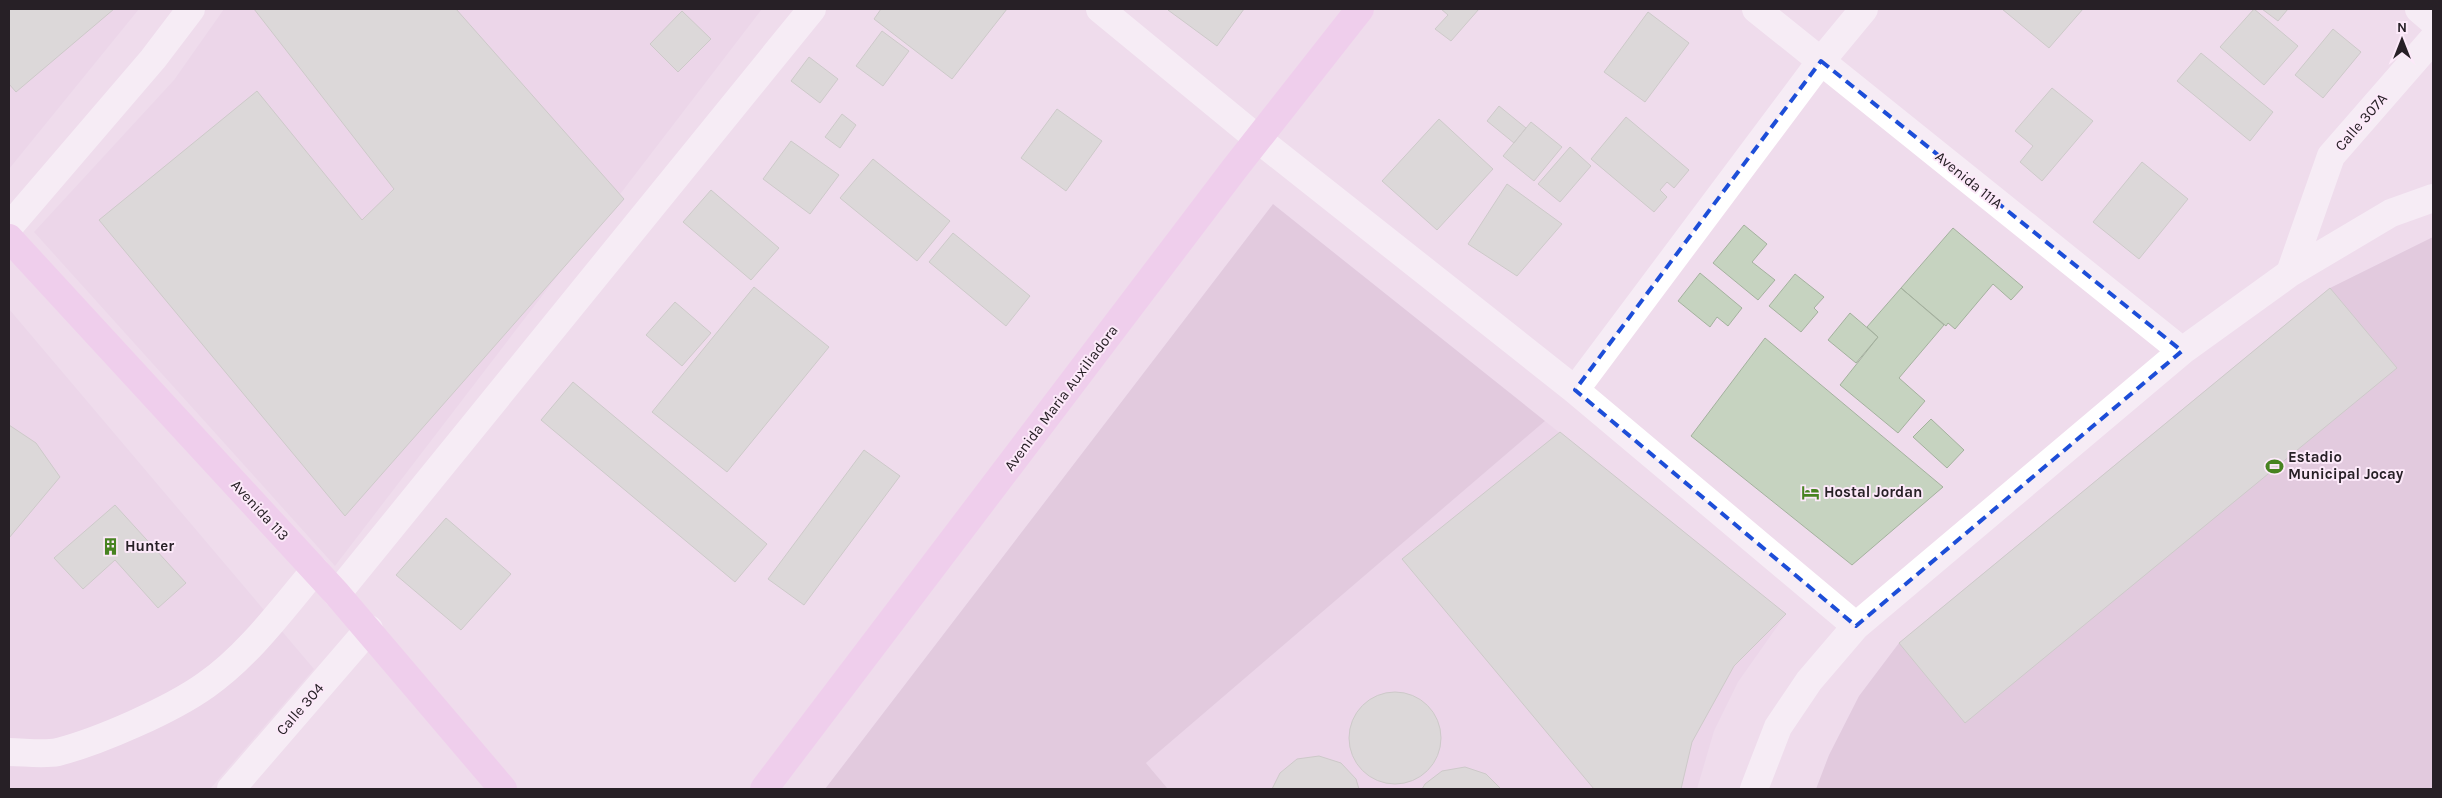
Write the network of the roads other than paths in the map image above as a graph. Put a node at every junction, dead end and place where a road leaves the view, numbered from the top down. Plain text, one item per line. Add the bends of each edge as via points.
1 (191, 9) edge
2 (812, 9) edge
3 (1100, 9) edge
4 (1360, 9) edge
5 (1756, 9) edge
6 (1864, 9) edge
7 (2419, 9) edge
8 (2433, 21) edge
9 (2433, 40) edge
10 (1821, 61) junction
11 (1258, 139) junction
12 (2433, 198) edge
13 (9, 227) edge
14 (9, 238) edge
15 (2290, 273) junction
16 (2182, 351) junction
17 (1575, 390) junction
18 (315, 570) junction
19 (337, 594) junction
20 (1856, 626) junction
21 (369, 629) junction
22 (9, 752) edge
23 (231, 789) edge
24 (503, 789) edge
25 (764, 789) edge
26 (1754, 789) edge

1 - 13 street via 153,59
2 - 19 street
3 - 11 street
4 - 11 main road, Avenida Maria Auxiliadora
5 - 10 street, Avenida 111A
6 - 10 street
7 - 8 street
9 - 15 street, Calle 307A via 2331,156
10 - 16 street, Avenida 111A
10 - 17 street
11 - 17 street
11 - 25 main road, Avenida Maria Auxiliadora
12 - 15 street via 2391,213
14 - 18 main road, Avenida 113
15 - 16 street
16 - 20 street
17 - 20 street
18 - 19 main road, Avenida 113
18 - 22 street via 256,640 207,685 154,714 56,752
19 - 21 main road, Avenida 113
20 - 26 street via 1809,682 1778,727
21 - 23 street, Calle 304
21 - 24 main road, Avenida 113

